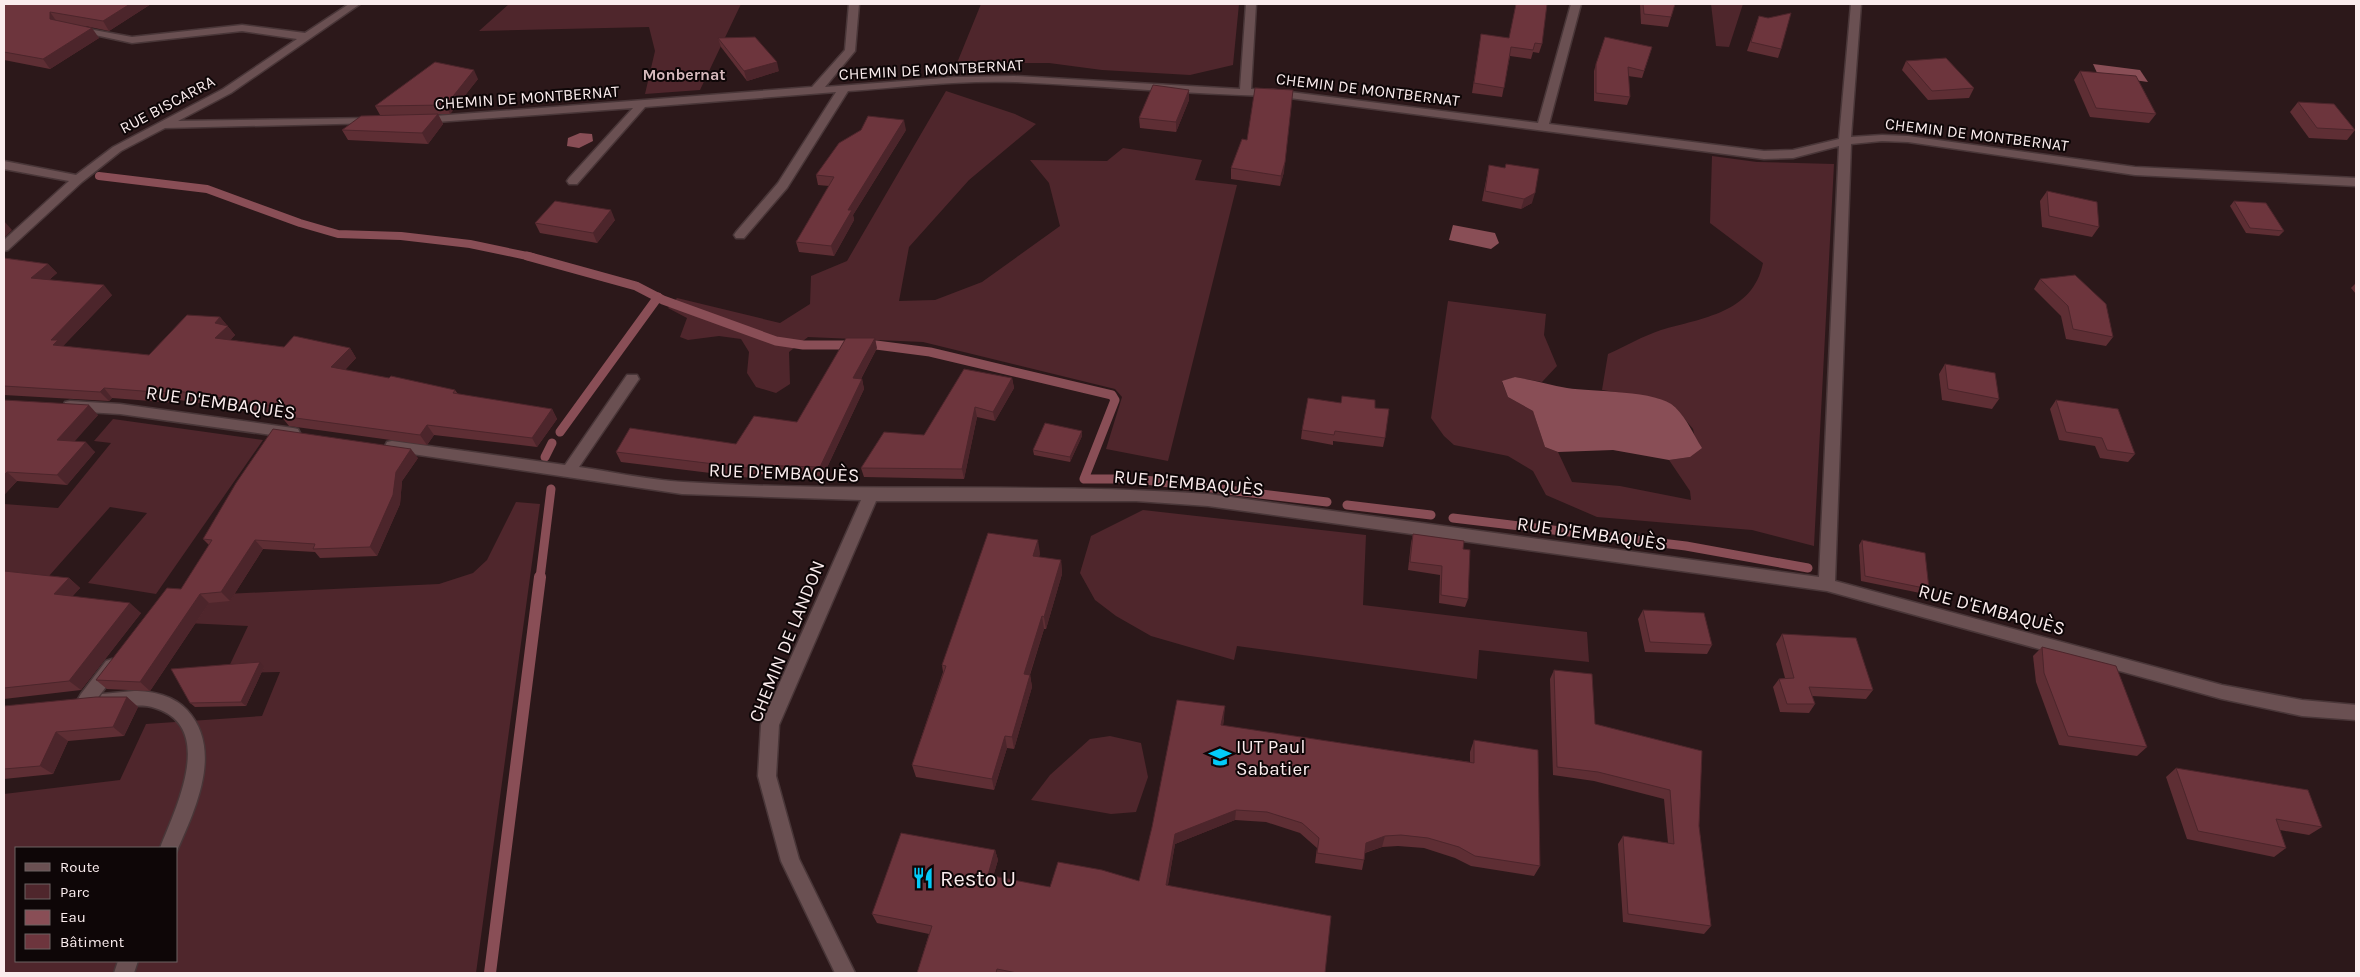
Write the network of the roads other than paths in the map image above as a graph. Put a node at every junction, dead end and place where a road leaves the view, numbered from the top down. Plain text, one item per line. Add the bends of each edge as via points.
1 (355, 4) edge
2 (854, 4) edge
3 (1251, 4) edge
4 (1576, 4) edge
5 (1856, 4) edge
6 (62, 25) edge
7 (307, 37) junction
8 (844, 89) junction
9 (814, 92) junction
10 (1244, 92) junction
11 (641, 105) junction
12 (414, 120) edge
13 (384, 121) edge
14 (160, 125) junction
15 (1543, 126) junction
16 (1845, 141) junction
17 (4, 165) edge
18 (78, 179) junction
19 (573, 181) dead end
20 (2356, 182) edge
21 (740, 235) dead end
22 (4, 247) edge
23 (632, 378) dead end
24 (52, 405) edge
25 (307, 434) edge
26 (375, 444) edge
27 (569, 471) junction
28 (871, 495) junction
29 (1826, 585) junction
30 (121, 654) edge
31 (87, 699) junction
32 (69, 701) edge
33 (2356, 713) edge
34 (169, 847) edge
35 (845, 973) edge

1 - 7 street, RUE BISCARRA
2 - 9 street via 850,51
3 - 10 street
4 - 15 street
5 - 16 street
6 - 7 street via 132,40 242,28
7 - 14 street, RUE BISCARRA via 227,91
8 - 9 street, CHEMIN DE MONTBERNAT
8 - 10 street, CHEMIN DE MONTBERNAT via 1014,79
8 - 21 street via 783,185
9 - 11 street, CHEMIN DE MONTBERNAT
10 - 15 street, CHEMIN DE MONTBERNAT
11 - 12 street, CHEMIN DE MONTBERNAT
11 - 19 street
13 - 14 street
14 - 18 street, RUE BISCARRA via 117,149
15 - 16 street, CHEMIN DE MONTBERNAT via 1764,155 1793,154
16 - 20 street, CHEMIN DE MONTBERNAT via 1908,139 2135,171
16 - 29 street
17 - 18 street
18 - 22 street, RUE BISCARRA
23 - 27 street
24 - 25 street, RUE D'EMBAQUÈS via 120,409
26 - 27 street, RUE D'EMBAQUÈS
27 - 28 street, RUE D'EMBAQUÈS via 682,488
28 - 29 street, RUE D'EMBAQUÈS via 1136,495 1208,500
28 - 35 street, CHEMIN DE LANDON via 770,725 767,763 767,776 790,861
29 - 33 street, RUE D'EMBAQUÈS via 2222,692 2302,708
30 - 31 street
31 - 32 street
31 - 34 street via 150,699 168,704 194,730 198,752 195,774

